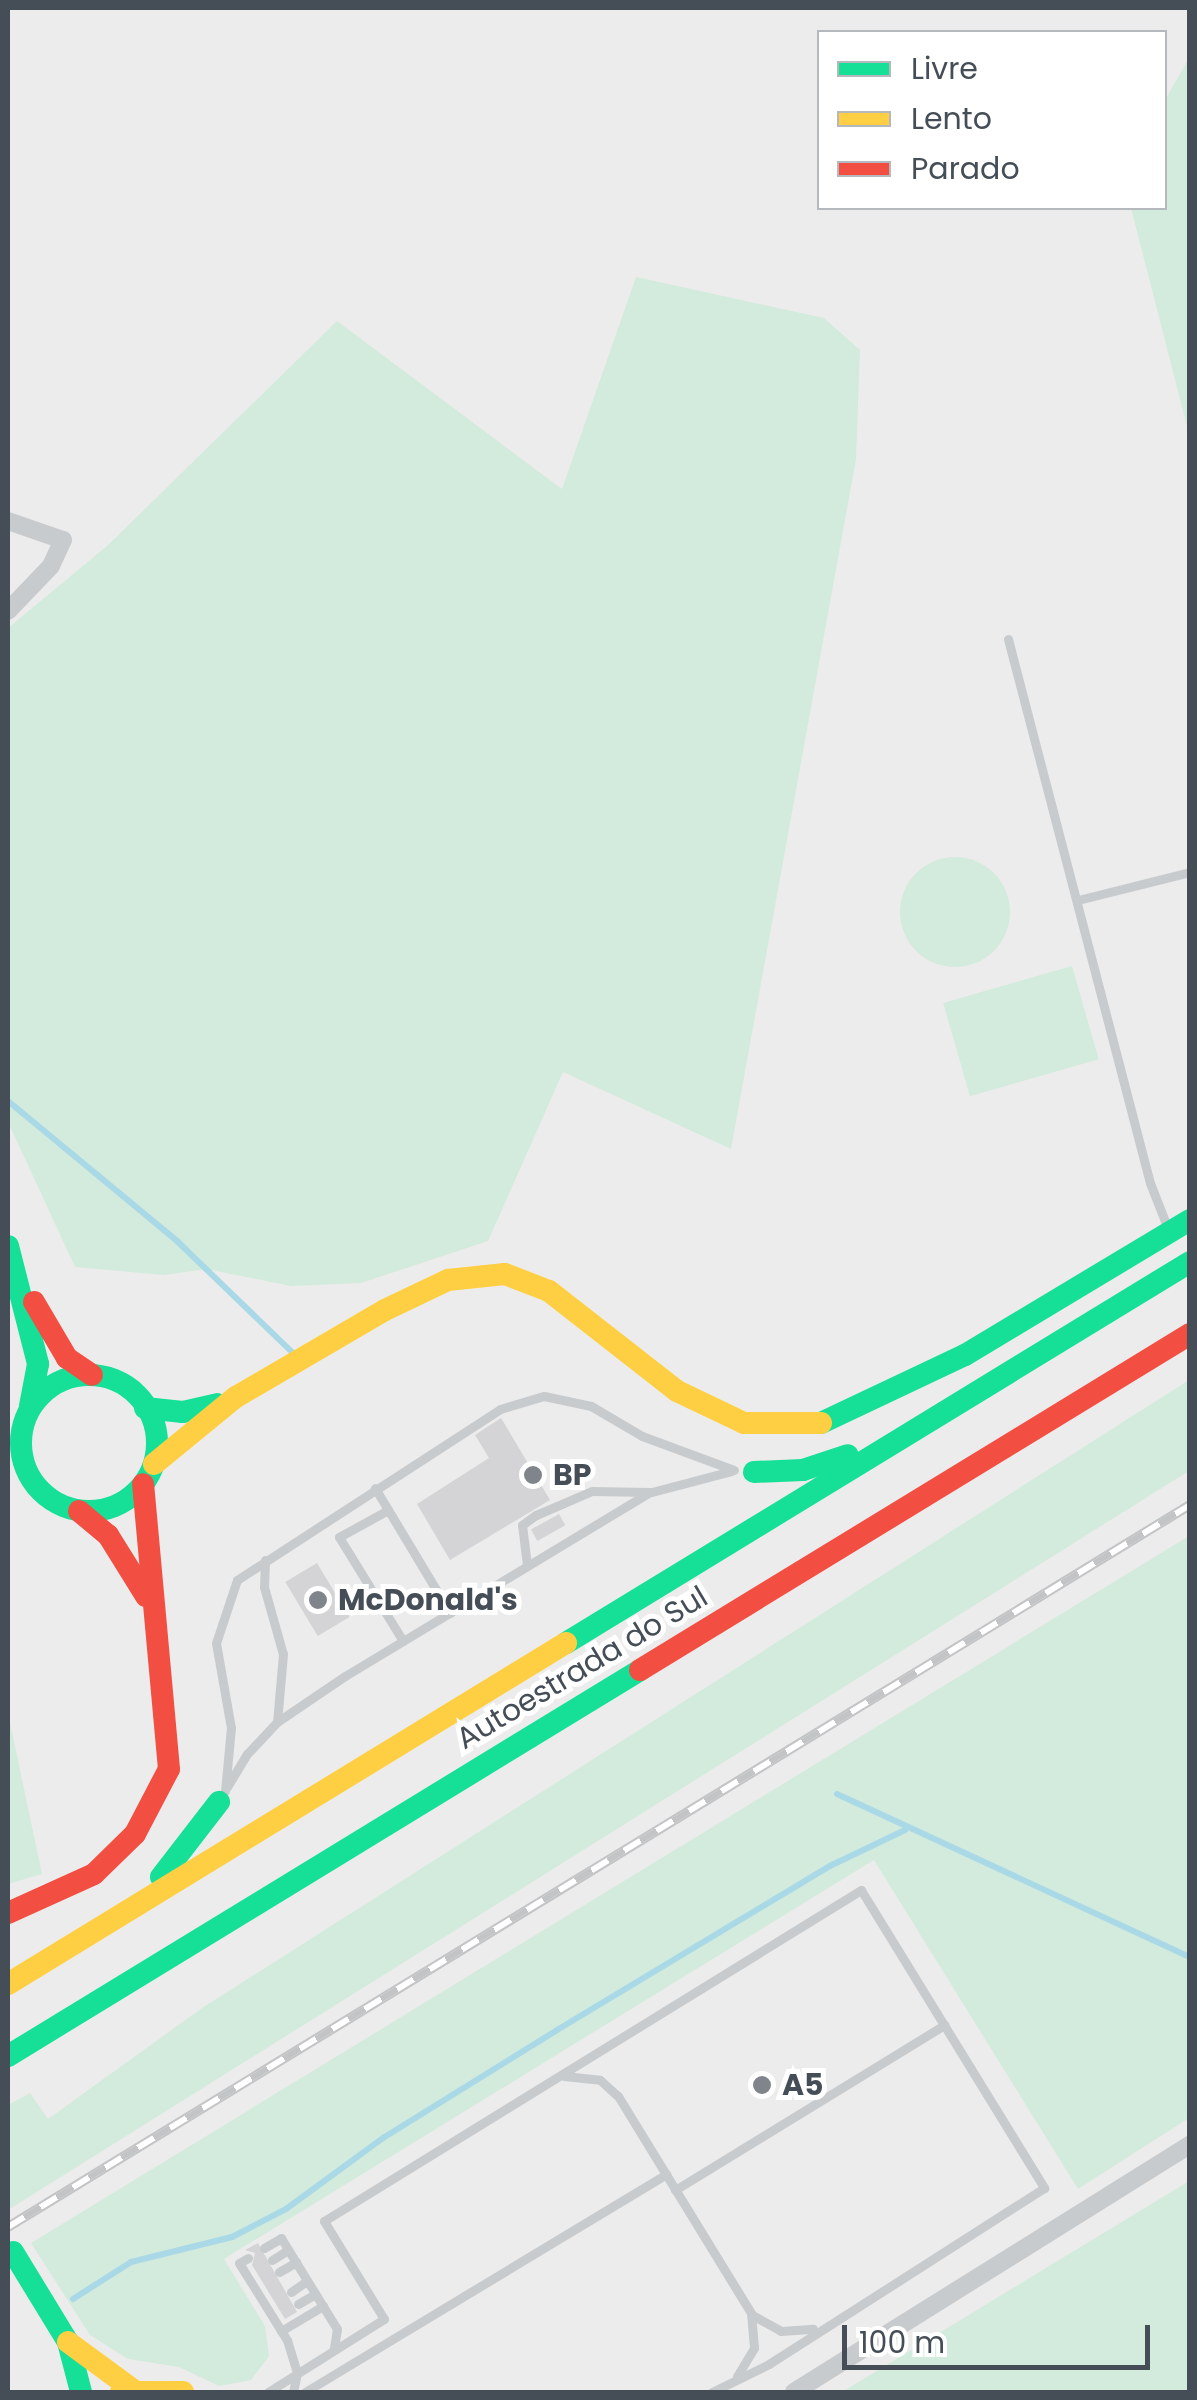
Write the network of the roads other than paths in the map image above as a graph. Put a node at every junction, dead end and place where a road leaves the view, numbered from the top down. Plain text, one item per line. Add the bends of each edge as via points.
1 (8, 521) edge
2 (8, 611) edge
3 (1008, 639) dead end
4 (1190, 872) edge
5 (1078, 900) junction
6 (1180, 1226) edge
7 (8, 1246) edge
8 (1190, 1262) edge
9 (18, 1276) junction
10 (1190, 1334) edge
11 (92, 1374) junction
12 (236, 1397) junction
13 (145, 1408) junction
14 (29, 1410) junction
15 (938, 1415) junction
16 (744, 1471) junction
17 (148, 1474) junction
18 (375, 1488) junction
19 (652, 1492) junction
20 (388, 1510) junction
21 (79, 1511) junction
22 (265, 1560) junction
23 (527, 1565) junction
24 (150, 1605) junction
25 (450, 1613) junction
26 (403, 1641) junction
27 (277, 1722) junction
28 (222, 1796) junction
29 (8, 1913) edge
30 (104, 1924) junction
31 (8, 1984) edge
32 (944, 2025) junction
33 (8, 2056) edge
34 (553, 2081) junction
35 (1190, 2144) edge
36 (666, 2174) junction
37 (675, 2190) junction
38 (264, 2248) dead end
39 (288, 2250) junction
40 (13, 2252) dead end
41 (248, 2258) dead end
42 (272, 2260) dead end
43 (296, 2262) junction
44 (279, 2272) dead end
45 (308, 2281) junction
46 (291, 2292) dead end
47 (315, 2294) junction
48 (298, 2304) dead end
49 (323, 2306) junction
50 (751, 2313) junction
51 (816, 2328) junction
52 (282, 2332) junction
53 (68, 2342) junction
54 (334, 2350) junction
55 (297, 2373) junction
56 (735, 2378) junction
57 (326, 2388) edge
58 (126, 2391) edge
59 (81, 2392) edge
60 (183, 2392) edge
61 (268, 2392) edge
62 (294, 2392) edge
63 (305, 2392) edge
64 (712, 2392) edge
65 (794, 2392) edge

1 - 2 street via 63,540 51,566
3 - 5 lane
4 - 5 lane
5 - 6 lane via 1150,1183
6 - 12 main road via 965,1355 821,1424 744,1423 677,1391 548,1292 505,1274 448,1280
7 - 9 main road
8 - 15 main road, Autoestrada do Sul
9 - 11 main road via 68,1358
9 - 14 main road via 38,1364
10 - 33 main road, Autoestrada do Sul
11 - 13 main road via 116,1380
11 - 14 main road via 65,1379
12 - 13 main road via 183,1412
12 - 17 main road
13 - 17 main road via 157,1444
14 - 21 main road via 21,1449 31,1479 46,1497
15 - 16 main road via 804,1470
15 - 30 main road, Autoestrada do Sul
16 - 18 lane via 642,1436 592,1406 544,1396 500,1409
16 - 19 lane
17 - 21 main road via 122,1503
17 - 24 main road
18 - 20 lane
18 - 22 lane
19 - 23 lane
19 - 23 lane via 592,1491 536,1515 522,1525
20 - 25 lane
20 - 26 lane via 339,1537
21 - 24 main road via 126,1558
22 - 27 lane via 264,1587 283,1654
22 - 28 lane via 237,1580 221,1613 216,1642 230,1728
23 - 25 lane
24 - 29 main road via 168,1715 169,1769 158,1799 135,1834 94,1874
25 - 26 lane
26 - 27 lane
27 - 28 lane via 246,1754
28 - 30 main road via 178,1863
30 - 31 main road, Autoestrada do Sul
32 - 34 lane via 861,1890
32 - 37 lane
32 - 51 lane via 1044,2188
34 - 36 lane via 588,2075 610,2087
34 - 54 lane via 324,2221 384,2319
35 - 65 street
36 - 37 lane
36 - 57 lane
37 - 50 lane
38 - 39 lane via 280,2238
39 - 42 lane
39 - 43 lane
40 - 53 main road
41 - 52 lane via 240,2263
43 - 44 lane
43 - 45 lane
45 - 46 lane
45 - 47 lane
47 - 48 lane
47 - 49 lane
49 - 52 lane
49 - 54 lane via 337,2329
50 - 51 lane via 781,2331
50 - 56 lane via 754,2348
51 - 56 lane via 778,2358
52 - 55 lane
53 - 58 main road
53 - 59 main road
54 - 55 lane
55 - 61 lane
55 - 62 lane
56 - 64 lane
57 - 63 lane
58 - 60 main road

